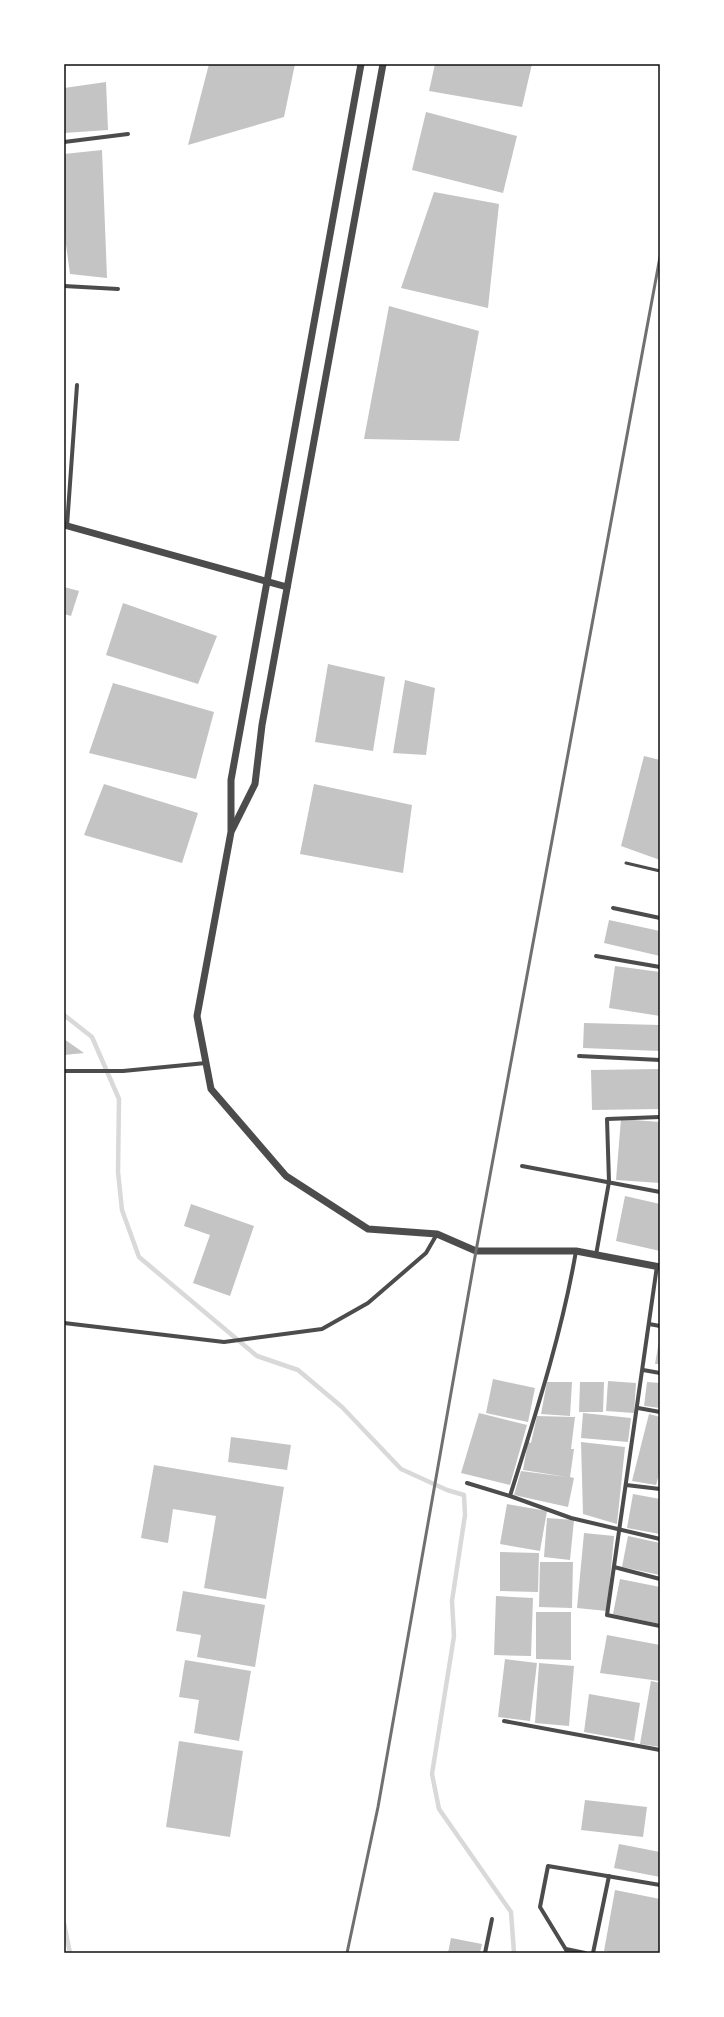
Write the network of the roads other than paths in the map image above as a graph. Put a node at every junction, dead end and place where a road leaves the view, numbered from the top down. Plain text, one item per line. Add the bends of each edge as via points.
1 (361, 64) edge
2 (383, 64) edge
3 (128, 134) dead end
4 (64, 142) edge
5 (64, 286) edge
6 (118, 289) dead end
7 (77, 385) dead end
8 (66, 526) edge
9 (267, 582) junction
10 (288, 587) junction
11 (231, 832) junction
12 (626, 862) dead end
13 (660, 871) edge
14 (613, 908) dead end
15 (660, 918) edge
16 (596, 956) dead end
17 (660, 967) edge
18 (578, 1056) dead end
19 (660, 1060) edge
20 (206, 1063) junction
21 (64, 1071) edge
22 (660, 1117) edge
23 (522, 1166) dead end
24 (609, 1182) junction
25 (660, 1192) edge
26 (437, 1234) junction
27 (576, 1251) junction
28 (596, 1255) junction
29 (659, 1267) edge
30 (64, 1323) edge
31 (649, 1324) junction
32 (660, 1326) edge
33 (643, 1370) junction
34 (660, 1373) edge
35 (638, 1408) junction
36 (660, 1412) edge
37 (467, 1483) dead end
38 (660, 1484) edge
39 (626, 1485) junction
40 (659, 1489) edge
41 (510, 1496) junction
42 (620, 1530) junction
43 (660, 1538) edge
44 (614, 1567) junction
45 (660, 1579) edge
46 (660, 1626) edge
47 (504, 1721) dead end
48 (660, 1750) edge
49 (609, 1876) junction
50 (660, 1885) edge
51 (492, 1919) dead end
52 (567, 1951) edge
53 (485, 1953) edge
54 (585, 1953) edge
55 (593, 1953) edge

1 - 9 street
2 - 10 street
3 - 4 street
5 - 6 street
7 - 8 street
8 - 9 street
9 - 10 street
9 - 11 street via 231,780
10 - 11 street via 262,725 255,784
11 - 20 street via 197,1016
12 - 13 lane
14 - 15 street
16 - 17 street
18 - 19 street
20 - 21 street via 123,1071
20 - 26 street via 211,1089 286,1176 368,1228
22 - 24 street via 607,1119
23 - 24 street
24 - 25 street
24 - 28 street
26 - 27 street via 476,1251
26 - 30 street via 426,1253 368,1303 322,1329 224,1342
27 - 28 street
27 - 41 street via 552,1353
28 - 29 street
29 - 31 street
31 - 32 street
31 - 33 street
33 - 34 street
33 - 35 street
35 - 36 street
35 - 39 street
37 - 41 street
38 - 40 street
39 - 40 street
39 - 42 street
41 - 42 street via 571,1518
42 - 43 street
42 - 44 street
44 - 45 street
44 - 46 street via 607,1614
47 - 48 street
49 - 50 street
49 - 52 street via 548,1866 540,1907
49 - 55 street
51 - 53 street
52 - 54 street

